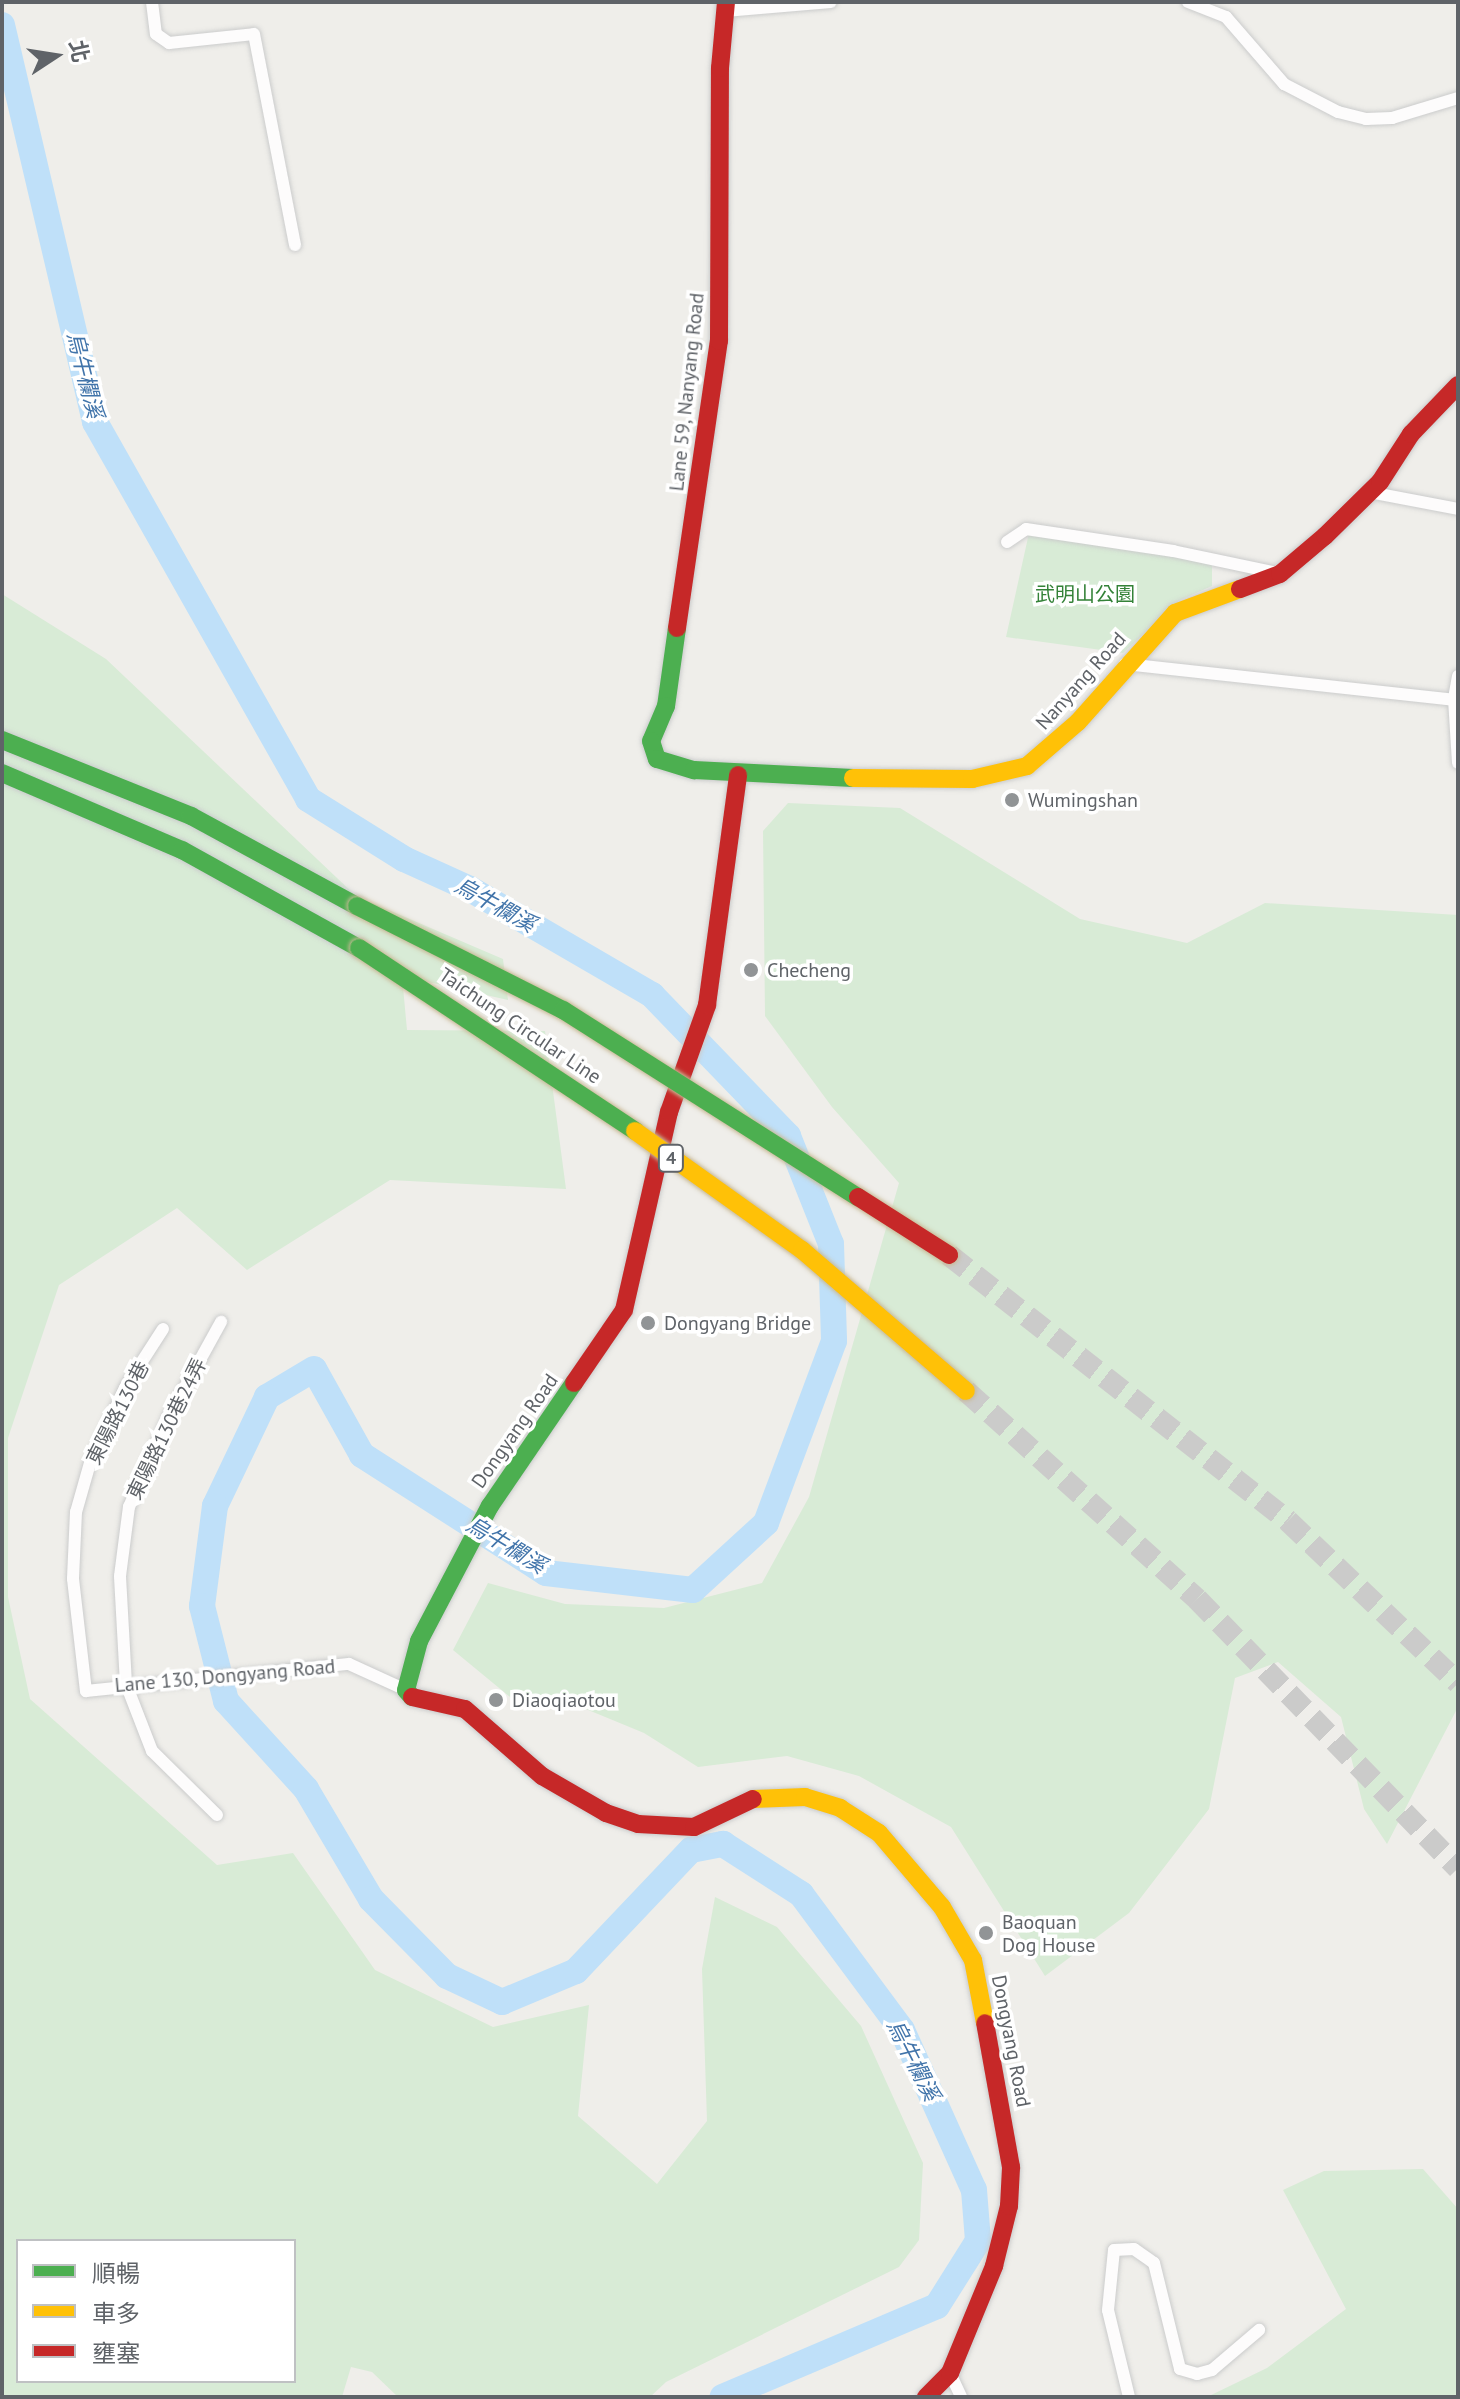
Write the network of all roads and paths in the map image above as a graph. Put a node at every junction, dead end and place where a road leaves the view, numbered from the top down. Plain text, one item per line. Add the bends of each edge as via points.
1 (152, 2) edge
2 (831, 2) edge
3 (1188, 2) edge
4 (726, 6) edge
5 (1458, 98) edge
6 (295, 245) dead end
7 (1458, 385) edge
8 (1369, 492) junction
9 (1458, 509) edge
10 (1007, 542) dead end
11 (1280, 574) junction
12 (1125, 664) junction
13 (1458, 676) edge
14 (1456, 700) edge
15 (2, 740) edge
16 (1458, 763) edge
17 (668, 764) joint
18 (2, 773) edge
19 (738, 775) junction
20 (949, 1255) tunnel mouth
21 (221, 1322) dead end
22 (163, 1329) dead end
23 (966, 1391) tunnel mouth
24 (126, 1684) junction
25 (406, 1690) junction
26 (217, 1815) dead end
27 (1259, 2330) dead end
28 (950, 2373) junction
29 (928, 2396) edge
30 (961, 2397) edge
31 (1129, 2397) edge

1 - 6 street via 156,34 169,43 254,34
2 - 4 street, Lane 59, Nanyang Road
3 - 5 street via 1226,17 1284,84 1338,112 1392,118
4 - 17 main road, Lane 59, Nanyang Road via 719,341 666,706 651,741 657,759
7 - 8 main road, Nanyang Road via 1411,434
8 - 9 street
8 - 11 main road, Nanyang Road
10 - 11 street via 1026,529
11 - 12 main road, Nanyang Road via 1175,613
12 - 14 street
12 - 19 main road, Nanyang Road via 1048,751 1004,774 972,779
13 - 14 street
14 - 16 street
15 - 20 main road, Taichung Circular Line, bridge via 191,816 563,1010
17 - 19 main road, Nanyang Road
18 - 23 main road, Taichung Circular Line / 4, bridge via 182,850 359,948 544,1066 802,1250
19 - 25 main road, Dongyang Road via 712,979 657,1157 624,1310 465,1549 419,1641
21 - 24 street, 東陽路130巷24弄 via 168,1418 129,1507 120,1576
22 - 24 street, 東陽路130巷 via 125,1388 90,1463 76,1512 73,1579 86,1691
24 - 25 street, Lane 130, Dongyang Road via 349,1664
24 - 26 street, 東陽路130巷24弄 via 152,1751
25 - 28 main road, Dongyang Road via 434,1706 465,1709 542,1776 606,1813 638,1824 694,1827 753,1799 777,1795 840,1808 879,1833 942,1907 973,1960 1011,2167 994,2266
27 - 31 street via 1212,2370 1197,2374 1180,2369 1154,2263 1134,2249 1114,2250 1108,2310
28 - 29 main road, Dongyang Road
28 - 30 street

